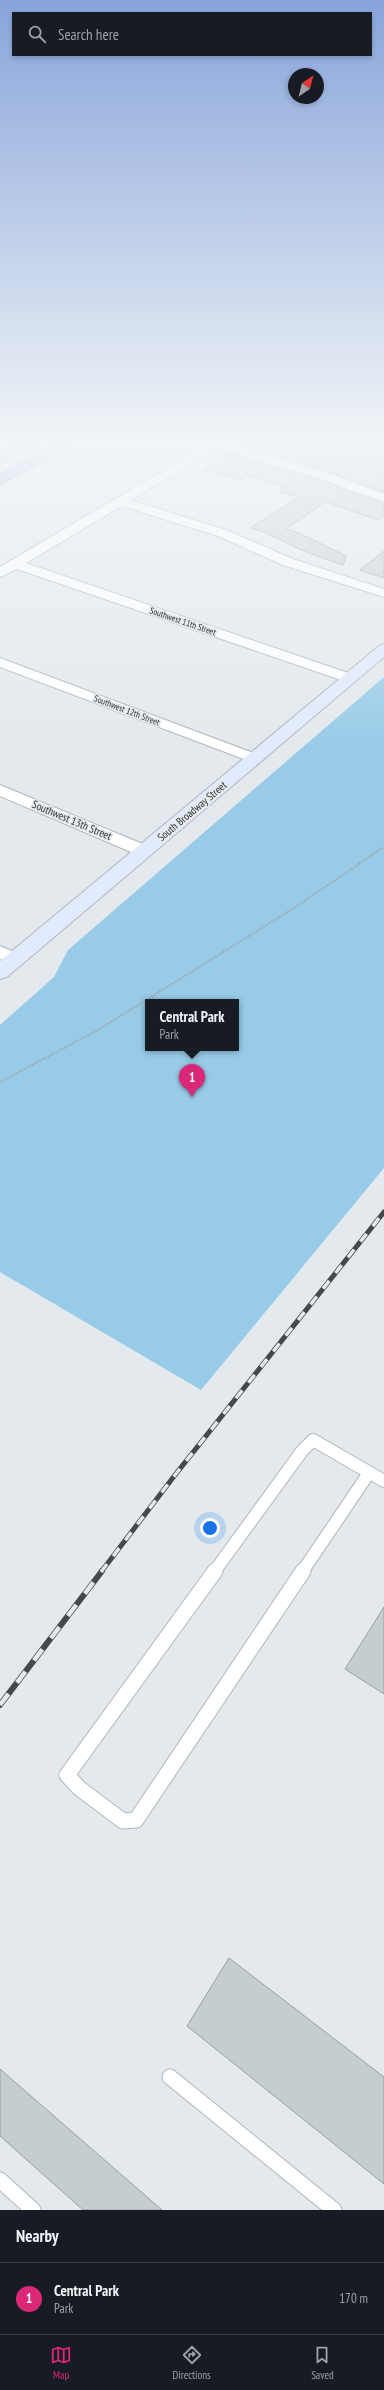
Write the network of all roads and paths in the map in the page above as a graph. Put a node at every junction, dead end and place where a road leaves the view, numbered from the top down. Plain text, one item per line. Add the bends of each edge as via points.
1 (50, 543) edge
2 (246, 543) edge
3 (16, 564) junction
4 (0, 574) edge
5 (384, 592) edge
6 (384, 649) edge
7 (0, 662) edge
8 (350, 678) junction
9 (254, 758) junction
10 (0, 790) edge
11 (384, 847) edge
12 (144, 851) junction
13 (8, 956) edge
14 (0, 972) edge
15 (148, 999) edge
16 (145, 1001) edge
17 (0, 1082) edge
18 (369, 1473) junction
19 (384, 1481) edge
20 (170, 2076) dead end
21 (0, 2180) edge
22 (33, 2210) edge
23 (334, 2210) edge

1 - 3 street
2 - 5 street via 294,564
3 - 4 street
3 - 8 street, Southwest 11th Street
6 - 8 main road, South Broadway Street
7 - 9 street, Southwest 12th Street
8 - 9 main road, South Broadway Street
9 - 12 main road, South Broadway Street
10 - 12 street, Southwest 13th Street
11 - 15 path via 294,908
12 - 13 main road, South Broadway Street
13 - 14 main road, South Broadway Street
16 - 17 path via 98,1030
18 - 18 lane via 313,1440 302,1451 67,1775 79,1788 123,1821 136,1820
18 - 19 lane
20 - 23 lane
21 - 22 lane

